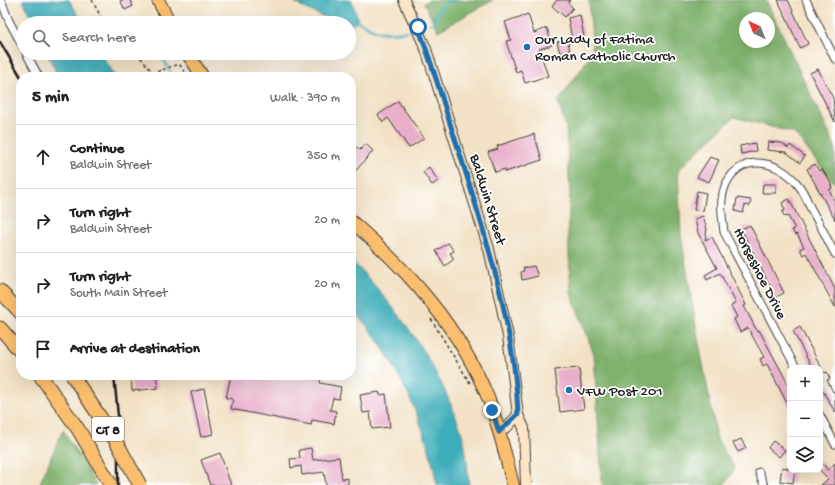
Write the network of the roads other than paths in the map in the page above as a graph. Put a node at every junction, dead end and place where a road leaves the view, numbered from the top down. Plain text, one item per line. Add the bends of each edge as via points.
1 (1, 0) edge
2 (158, 0) edge
3 (404, 0) edge
4 (806, 0) edge
5 (166, 16) edge
6 (16, 34) edge
7 (835, 59) edge
8 (30, 60) edge
9 (192, 60) edge
10 (36, 72) edge
11 (200, 72) edge
12 (356, 225) edge
13 (835, 254) edge
14 (0, 291) edge
15 (16, 308) edge
16 (0, 328) edge
17 (16, 346) edge
18 (794, 365) edge
19 (44, 380) edge
20 (75, 380) edge
21 (518, 414) junction
22 (823, 421) edge
23 (499, 432) junction
24 (835, 444) edge
25 (759, 472) dead end
26 (111, 485) edge
27 (140, 485) edge
28 (513, 485) edge
29 (526, 485) edge
30 (764, 485) edge

1 - 6 street
2 - 5 main road
3 - 21 main road, Baldwin Street via 418,27 427,53 489,249 508,336
4 - 7 street
8 - 10 street
9 - 11 main road
12 - 23 main road via 409,276 449,326 482,386
13 - 18 street, Horseshoe Drive via 799,186 785,172 772,165 746,163 735,171 726,183 721,211 724,232
14 - 15 highway
16 - 17 highway
19 - 26 highway, CT 8 via 78,429
20 - 27 highway, CT 8, bridge via 116,441
21 - 23 main road
21 - 29 main road, Baldwin Street via 524,428
22 - 24 street
23 - 28 main road
25 - 30 street

